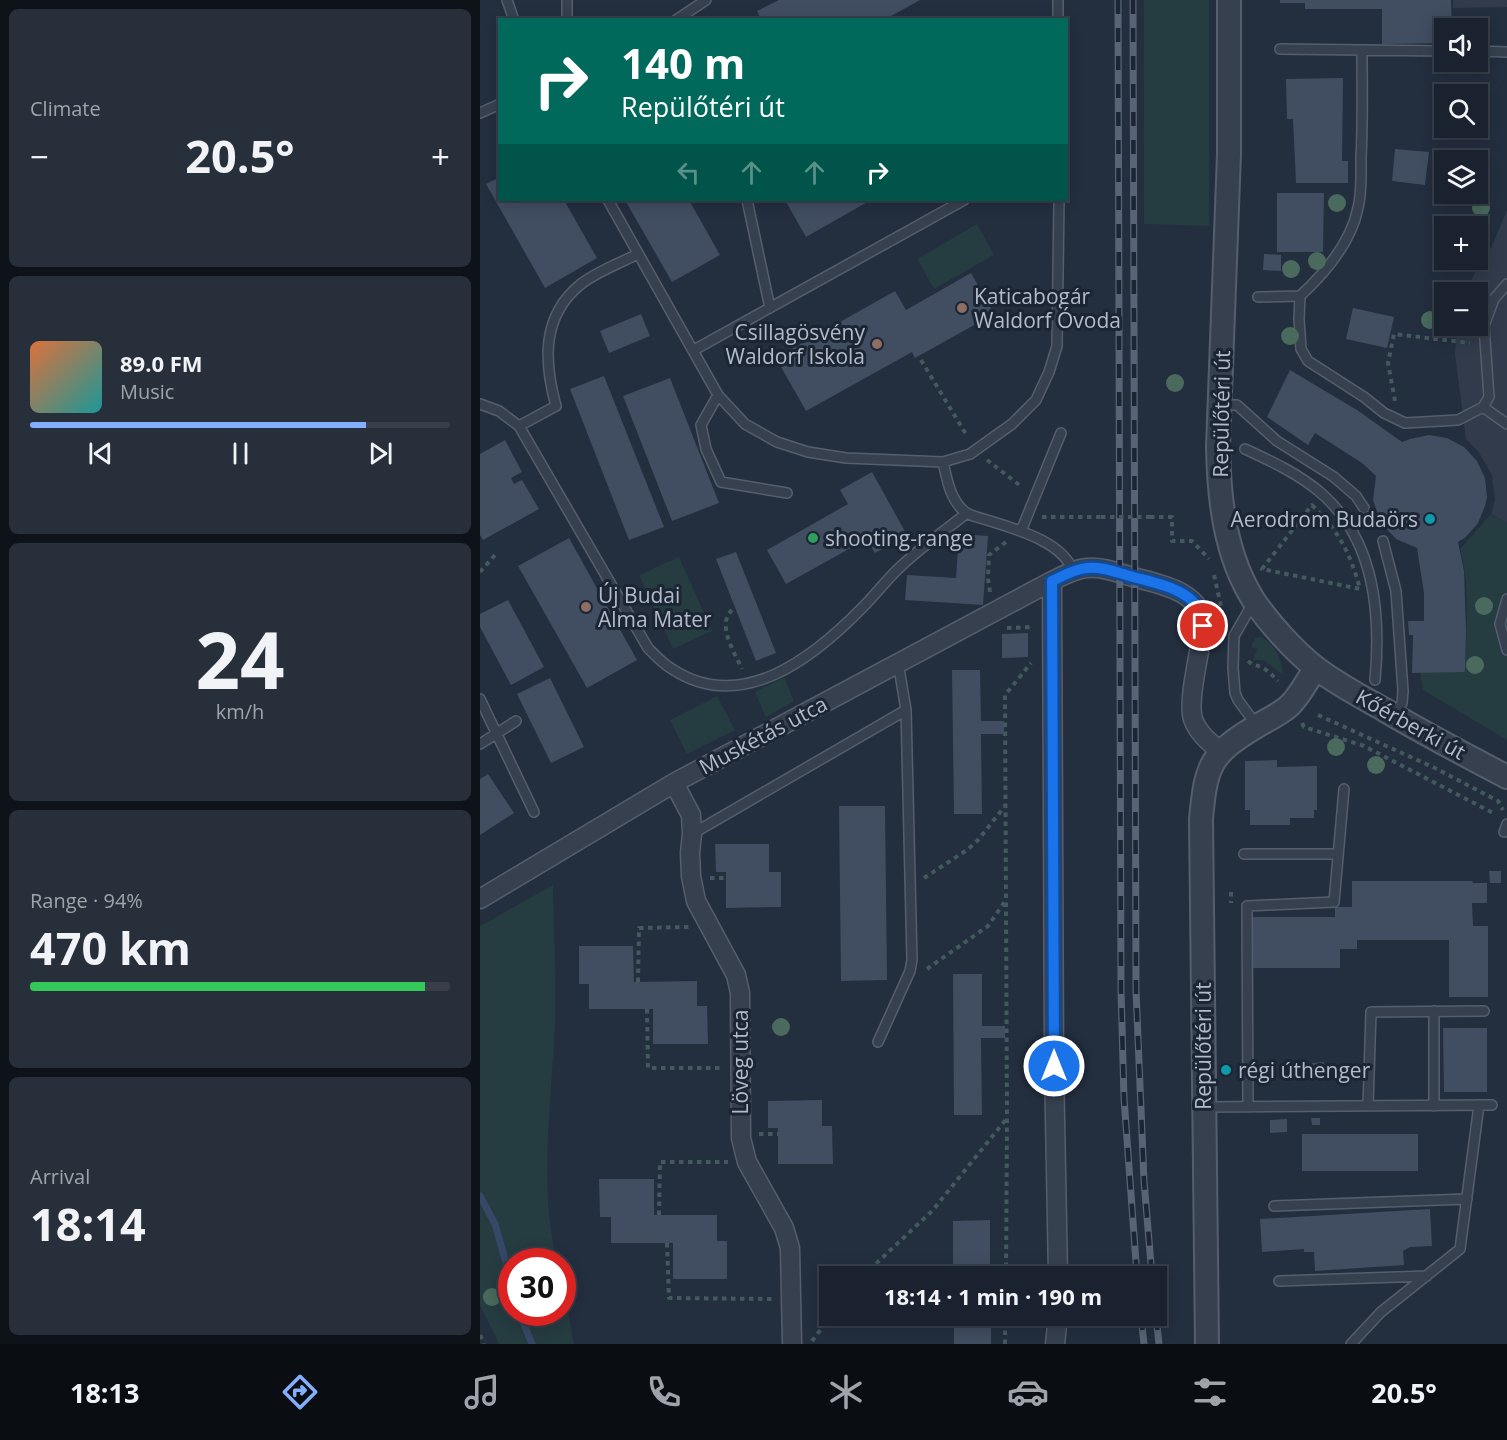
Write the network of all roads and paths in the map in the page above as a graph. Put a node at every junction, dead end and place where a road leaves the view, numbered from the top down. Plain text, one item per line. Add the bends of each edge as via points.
1 (507, 0) edge
2 (567, 0) edge
3 (706, 0) edge
4 (1058, 0) edge
5 (1229, 0) edge
6 (513, 18) edge
7 (567, 18) edge
8 (680, 18) edge
9 (1058, 18) edge
10 (1280, 49) dead end
11 (1362, 51) junction
12 (1434, 51) edge
13 (1488, 51) edge
14 (1507, 52) edge
15 (498, 105) edge
16 (480, 113) edge
17 (609, 201) edge
18 (747, 201) edge
19 (962, 201) edge
20 (1059, 201) edge
21 (638, 254) junction
22 (1507, 284) edge
23 (1258, 297) dead end
24 (1300, 297) junction
25 (770, 308) junction
26 (1486, 345) junction
27 (694, 350) junction
28 (921, 360) dead end
29 (718, 395) junction
30 (480, 404) edge
31 (1220, 405) junction
32 (1484, 407) junction
33 (1398, 420) junction
34 (1507, 424) edge
35 (519, 426) junction
36 (1062, 433) dead end
37 (1245, 449) dead end
38 (976, 450) junction
39 (943, 462) junction
40 (787, 493) dead end
41 (1035, 497) junction
42 (1364, 508) dead end
43 (1316, 509) dead end
44 (967, 513) junction
45 (1041, 517) dead end
46 (1021, 531) junction
47 (1383, 541) dead end
48 (495, 555) dead end
49 (1073, 571) junction
50 (480, 572) edge
51 (1358, 580) dead end
52 (1052, 581) junction
53 (1022, 597) junction
54 (1507, 599) edge
55 (1254, 601) junction
56 (732, 610) dead end
57 (1034, 627) junction
58 (1003, 628) dead end
59 (1234, 636) junction
60 (1034, 638) dead end
61 (1507, 650) edge
62 (1034, 659) dead end
63 (898, 662) junction
64 (1316, 668) junction
65 (1374, 680) dead end
66 (1278, 681) dead end
67 (748, 684) junction
68 (480, 699) edge
69 (1290, 705) junction
70 (906, 710) junction
71 (1318, 715) dead end
72 (1395, 716) junction
73 (516, 721) dead end
74 (1257, 726) junction
75 (496, 734) junction
76 (480, 744) edge
77 (1220, 751) junction
78 (1507, 777) edge
79 (674, 783) junction
80 (1344, 789) dead end
81 (1006, 806) junction
82 (534, 812) dead end
83 (1498, 815) dead end
84 (1507, 818) edge
85 (692, 834) junction
86 (1244, 854) dead end
87 (1338, 854) junction
88 (911, 887) junction
89 (480, 899) edge
90 (1006, 900) junction
91 (710, 927) junction
92 (638, 982) dead end
93 (905, 983) junction
94 (647, 1009) dead end
95 (1434, 1011) junction
96 (1484, 1011) dead end
97 (878, 1042) dead end
98 (740, 1068) junction
99 (1492, 1105) dead end
100 (1368, 1106) junction
101 (1434, 1106) junction
102 (1479, 1106) junction
103 (1203, 1107) junction
104 (1248, 1107) junction
105 (1007, 1118) junction
106 (747, 1162) junction
107 (1467, 1199) junction
108 (1274, 1206) dead end
109 (659, 1215) dead end
110 (667, 1243) dead end
111 (874, 1266) edge
112 (1006, 1266) edge
113 (1058, 1266) edge
114 (1427, 1276) junction
115 (1279, 1281) dead end
116 (791, 1300) junction
117 (824, 1326) edge
118 (1005, 1326) edge
119 (1057, 1326) edge
120 (480, 1335) edge
121 (484, 1344) edge
122 (792, 1344) edge
123 (810, 1344) edge
124 (1005, 1344) edge
125 (1055, 1344) edge
126 (1207, 1344) edge
127 (1352, 1344) edge

1 - 6 lane
2 - 7 lane
3 - 8 lane
4 - 9 lane
5 - 31 street, Repülőtéri út via 1229,154
10 - 11 lane
11 - 12 lane
11 - 24 lane via 1358,210 1336,256
13 - 14 lane
15 - 16 lane
17 - 21 lane
18 - 25 lane
19 - 25 lane
20 - 38 lane via 1057,346 1049,372 1035,400 1012,424
21 - 27 lane
21 - 35 lane via 583,283 569,296 555,320 547,354 556,406
22 - 26 lane via 1494,299 1484,326
23 - 24 lane
24 - 33 lane via 1299,337 1308,361
25 - 27 lane
26 - 32 lane via 1489,397
26 - 33 path via 1394,334 1388,363
27 - 29 lane
28 - 38 path
29 - 39 lane via 745,424 777,442 807,452 846,458
29 - 40 lane via 700,425 721,482
30 - 35 lane via 499,411
31 - 42 lane via 1237,405 1277,441 1334,477
31 - 55 street, Repülőtéri út via 1219,484 1223,519
32 - 33 lane via 1458,420
32 - 34 lane
35 - 67 lane via 648,648 671,669 695,681 718,686
36 - 41 lane
37 - 65 lane via 1322,494 1355,537 1374,592
38 - 39 lane
38 - 41 path
39 - 44 lane via 949,490
41 - 46 lane
43 - 51 path via 1312,505 1262,569 1360,589
44 - 46 lane
44 - 67 lane via 897,570 863,608 816,649 782,671
45 - 59 path, bridge via 1172,517 1172,541 1192,541 1209,558 1224,616
46 - 49 lane via 1056,549
47 - 72 lane via 1396,591 1403,691
48 - 50 path
49 - 52 street
49 - 77 street via 1102,568 1163,585 1185,595 1198,607 1203,626 1193,718 1199,731
52 - 53 street, Muskétás utca
52 - 113 street
53 - 57 path
53 - 63 street, Muskétás utca
54 - 61 lane via 1500,624
55 - 59 lane
55 - 64 street, Repülőtéri út
56 - 67 path via 725,627
57 - 58 path
57 - 60 path
59 - 66 path via 1247,659
59 - 74 lane via 1235,693
62 - 81 path via 1005,695
63 - 70 lane
63 - 79 street, Muskétás utca
64 - 69 street, Repülőtéri út
64 - 72 street, Kőérberki út
68 - 75 lane
69 - 74 street, Repülőtéri út
69 - 83 path via 1304,727 1364,746
70 - 85 lane
70 - 88 lane
71 - 84 path via 1498,801
72 - 78 street, Kőérberki út
73 - 75 lane
74 - 77 street, Repülőtéri út
75 - 76 lane
75 - 82 lane
77 - 103 street, Repülőtéri út via 1204,784 1201,819
79 - 85 street, Löveg utca via 691,815
79 - 89 street, Muskétás utca
80 - 87 lane
81 - 88 path via 967,850
81 - 90 path
85 - 91 street, Löveg utca via 690,853 696,901
86 - 87 lane
87 - 104 lane via 1334,903 1246,906
88 - 93 lane via 912,960
90 - 93 path via 979,934
90 - 105 path
91 - 92 path via 639,928
91 - 98 street, Löveg utca via 736,975 740,993
93 - 97 lane
94 - 98 path via 648,1068
95 - 96 lane
95 - 100 lane via 1371,1012
95 - 101 lane
98 - 106 street, Löveg utca via 741,1138
99 - 102 lane
100 - 101 lane
100 - 104 lane
101 - 102 lane
102 - 107 lane
103 - 104 lane
103 - 126 street, Repülőtéri út
105 - 111 path via 933,1210
105 - 112 path
106 - 109 path via 660,1162
106 - 116 street, Löveg utca via 784,1228 790,1248
107 - 108 lane
107 - 114 lane via 1460,1250
110 - 116 path via 669,1298
114 - 115 lane
114 - 127 lane via 1381,1312
116 - 122 street, Löveg utca
117 - 123 path
118 - 124 path
119 - 125 street
120 - 121 path

